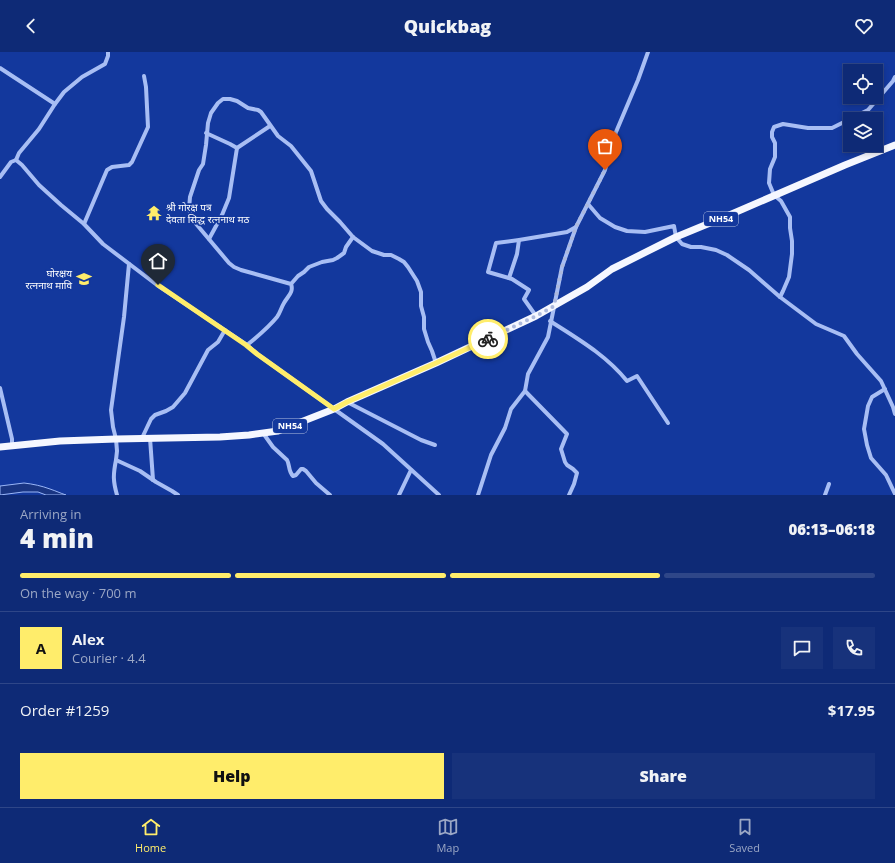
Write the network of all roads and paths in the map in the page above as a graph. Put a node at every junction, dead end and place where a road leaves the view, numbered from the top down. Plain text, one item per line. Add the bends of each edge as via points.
1 (108, 52) edge
2 (648, 52) edge
3 (0, 68) edge
4 (144, 76) dead end
5 (895, 77) edge
6 (55, 104) junction
7 (864, 112) edge
8 (843, 122) edge
9 (270, 126) junction
10 (206, 133) junction
11 (895, 145) edge
12 (237, 148) junction
13 (16, 160) junction
14 (0, 177) edge
15 (774, 195) junction
16 (588, 204) junction
17 (84, 224) junction
18 (576, 227) junction
19 (353, 237) junction
20 (676, 237) junction
21 (209, 239) junction
22 (520, 240) junction
23 (129, 264) junction
24 (509, 278) junction
25 (291, 284) junction
26 (780, 297) junction
27 (554, 306) junction
28 (536, 316) junction
29 (550, 321) junction
30 (225, 330) junction
31 (246, 345) junction
32 (436, 363) junction
33 (0, 388) edge
34 (885, 389) junction
35 (525, 391) junction
36 (347, 402) junction
37 (334, 409) junction
38 (895, 414) edge
39 (668, 423) dead end
40 (263, 433) junction
41 (142, 438) junction
42 (150, 438) junction
43 (116, 439) junction
44 (12, 445) junction
45 (435, 445) dead end
46 (0, 447) edge
47 (116, 460) junction
48 (411, 470) junction
49 (153, 480) junction
50 (828, 484) dead end
51 (895, 494) edge
52 (117, 495) edge
53 (178, 495) edge
54 (330, 495) edge
55 (398, 495) edge
56 (439, 495) edge
57 (478, 495) edge
58 (569, 495) edge
59 (825, 495) edge

1 - 6 street via 104,64 82,77 64,92
2 - 16 street via 616,132 605,170
3 - 6 street
4 - 17 street via 148,127 132,162 107,170
5 - 7 street
6 - 13 street
8 - 15 street via 832,128 783,124 774,127 774,156 768,183
9 - 10 street via 258,110 225,98 218,103 212,113
9 - 12 street
9 - 19 street via 312,171 321,201
10 - 12 street
10 - 21 street via 203,164 198,170 191,191 189,209 192,219
11 - 15 main road, NH54
12 - 21 street via 229,198
13 - 14 street via 11,162
13 - 17 street via 39,185
15 - 20 main road, NH54
15 - 26 street via 781,201 790,217 792,241 789,277
16 - 18 street
16 - 20 street via 600,218 615,227 645,232 674,226
17 - 23 street via 103,244
18 - 22 street via 567,232
18 - 27 street via 562,267
19 - 25 street via 344,253 333,260 309,267
19 - 32 street via 372,251 391,255 404,262 414,275 421,292 424,329
20 - 26 street via 682,244 716,250 727,255
20 - 27 main road, NH54 via 612,269
21 - 25 street via 234,267
22 - 24 street
22 - 24 street via 496,243 488,272
23 - 30 street
23 - 43 street via 123,331 111,410
24 - 28 street via 529,290 524,299
25 - 31 street via 292,292 277,316 259,336
26 - 34 street via 816,324 844,336
27 - 28 main road, NH54
27 - 29 street
28 - 32 main road, NH54
29 - 35 street via 548,337 528,374
29 - 39 street via 609,361 627,381 637,376
30 - 31 street
30 - 41 street via 218,342 208,350 186,393 173,407 151,418
31 - 37 street
32 - 36 main road, NH54
33 - 44 street
34 - 38 street
34 - 51 street via 872,397 864,429 871,458 886,475
35 - 57 street via 511,410 491,455
35 - 58 street via 567,434 561,449 565,462 577,474
36 - 37 main road, NH54
36 - 45 street
37 - 40 main road, NH54 via 278,431
37 - 48 street via 383,444
40 - 42 main road, NH54 via 220,437
40 - 54 street via 287,460 293,476 303,469
41 - 42 main road, NH54
41 - 43 main road, NH54
42 - 49 street
43 - 44 main road, NH54
43 - 47 street
44 - 46 main road, NH54
47 - 49 street
47 - 52 street via 113,482
48 - 55 street
48 - 56 street
49 - 53 street
50 - 59 street

